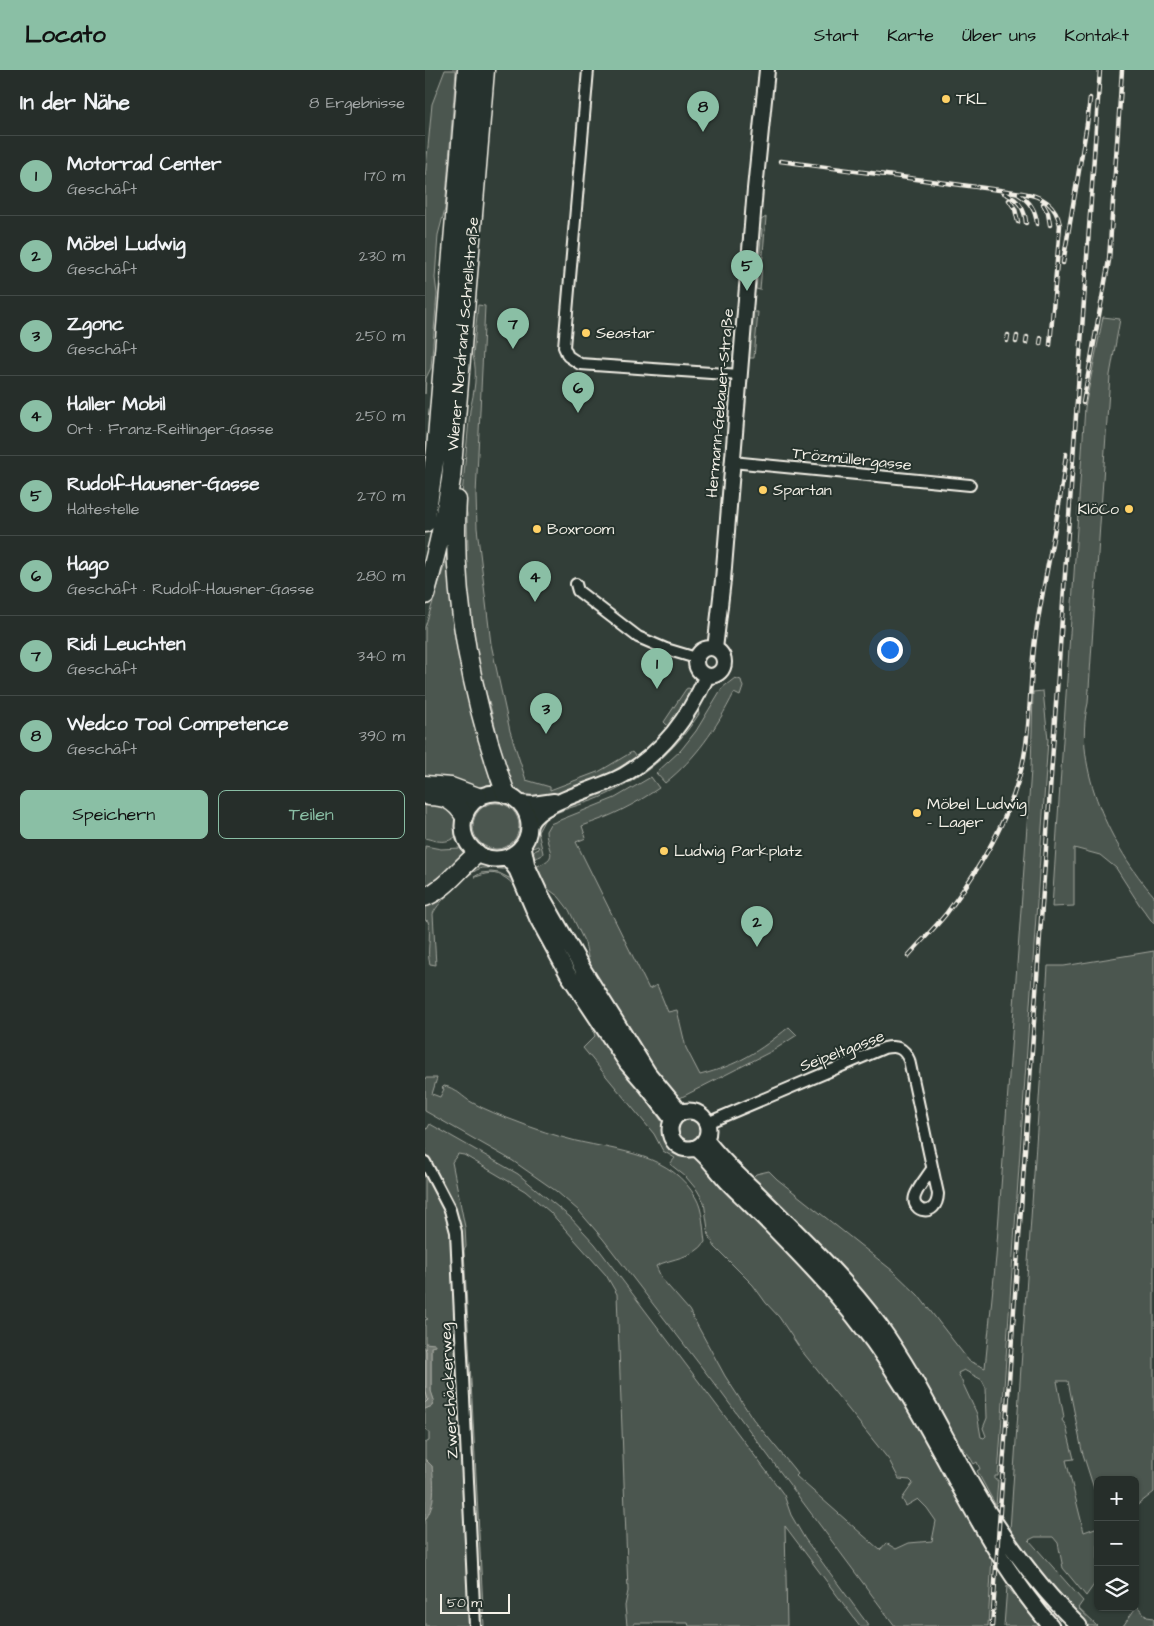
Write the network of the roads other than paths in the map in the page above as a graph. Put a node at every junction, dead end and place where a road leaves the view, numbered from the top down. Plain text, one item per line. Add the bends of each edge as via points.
1 (467, 70) edge
2 (485, 70) edge
3 (588, 70) edge
4 (767, 70) edge
5 (740, 376) junction
6 (436, 442) junction
7 (732, 462) junction
8 (425, 466) edge
9 (451, 479) junction
10 (970, 486) dead end
11 (425, 523) edge
12 (576, 584) dead end
13 (425, 595) edge
14 (715, 649) junction
15 (696, 658) junction
16 (707, 676) junction
17 (425, 785) edge
18 (425, 796) edge
19 (478, 798) junction
20 (513, 798) junction
21 (562, 800) junction
22 (464, 815) junction
23 (530, 824) junction
24 (523, 846) junction
25 (477, 854) junction
26 (508, 858) junction
27 (425, 897) edge
28 (677, 1117) junction
29 (707, 1123) junction
30 (701, 1144) junction
31 (425, 1162) edge
32 (932, 1168) dead end
33 (475, 1626) edge
34 (1051, 1626) edge
35 (1079, 1626) edge

1 - 6 highway, Wiener Nordrand Schnellstraße
2 - 9 highway, Wiener Nordrand Schnellstraße
3 - 5 street via 564,347 568,356 579,364
4 - 5 street, Hermann-Gebauer-Straße
5 - 7 street, Hermann-Gebauer-Straße
6 - 8 highway
6 - 11 highway, Wiener Nordrand Schnellstraße
7 - 10 street, Trözmüllergasse
7 - 14 street, Hermann-Gebauer-Straße
9 - 13 highway, Wiener Nordrand Schnellstraße via 437,555
9 - 20 highway via 457,497 456,558 466,640 482,719 495,763
12 - 15 street via 578,591 638,637
14 - 15 street via 705,649
14 - 16 street, Hermann-Gebauer-Straße via 722,655 724,665 718,674
15 - 16 street via 699,672
16 - 21 street, Hermann-Gebauer-Straße via 681,724 645,761 623,776
17 - 19 highway via 451,787
18 - 22 highway via 448,798
19 - 20 main road via 496,792
19 - 22 main road
20 - 21 street, Hermann-Gebauer-Straße via 533,804
20 - 23 main road via 527,814
21 - 23 street, Hermann-Gebauer-Straße via 535,816
22 - 25 main road via 465,839
23 - 24 main road
24 - 26 main road
24 - 28 main road via 527,866 539,892 583,972
25 - 26 main road via 497,860
25 - 27 highway via 440,889
26 - 28 main road via 568,974 627,1063
28 - 29 main road via 693,1112
28 - 30 main road via 670,1132 675,1143 685,1149
29 - 30 main road via 708,1132
29 - 32 street, Seipeltgasse via 884,1048 897,1046 909,1060
30 - 34 main road via 723,1178 821,1276 865,1328 907,1391 990,1540 1030,1602
30 - 35 main road via 753,1189 831,1268 879,1324 915,1379 1003,1535
31 - 33 street, Zwerchäckerweg via 450,1210 456,1232

